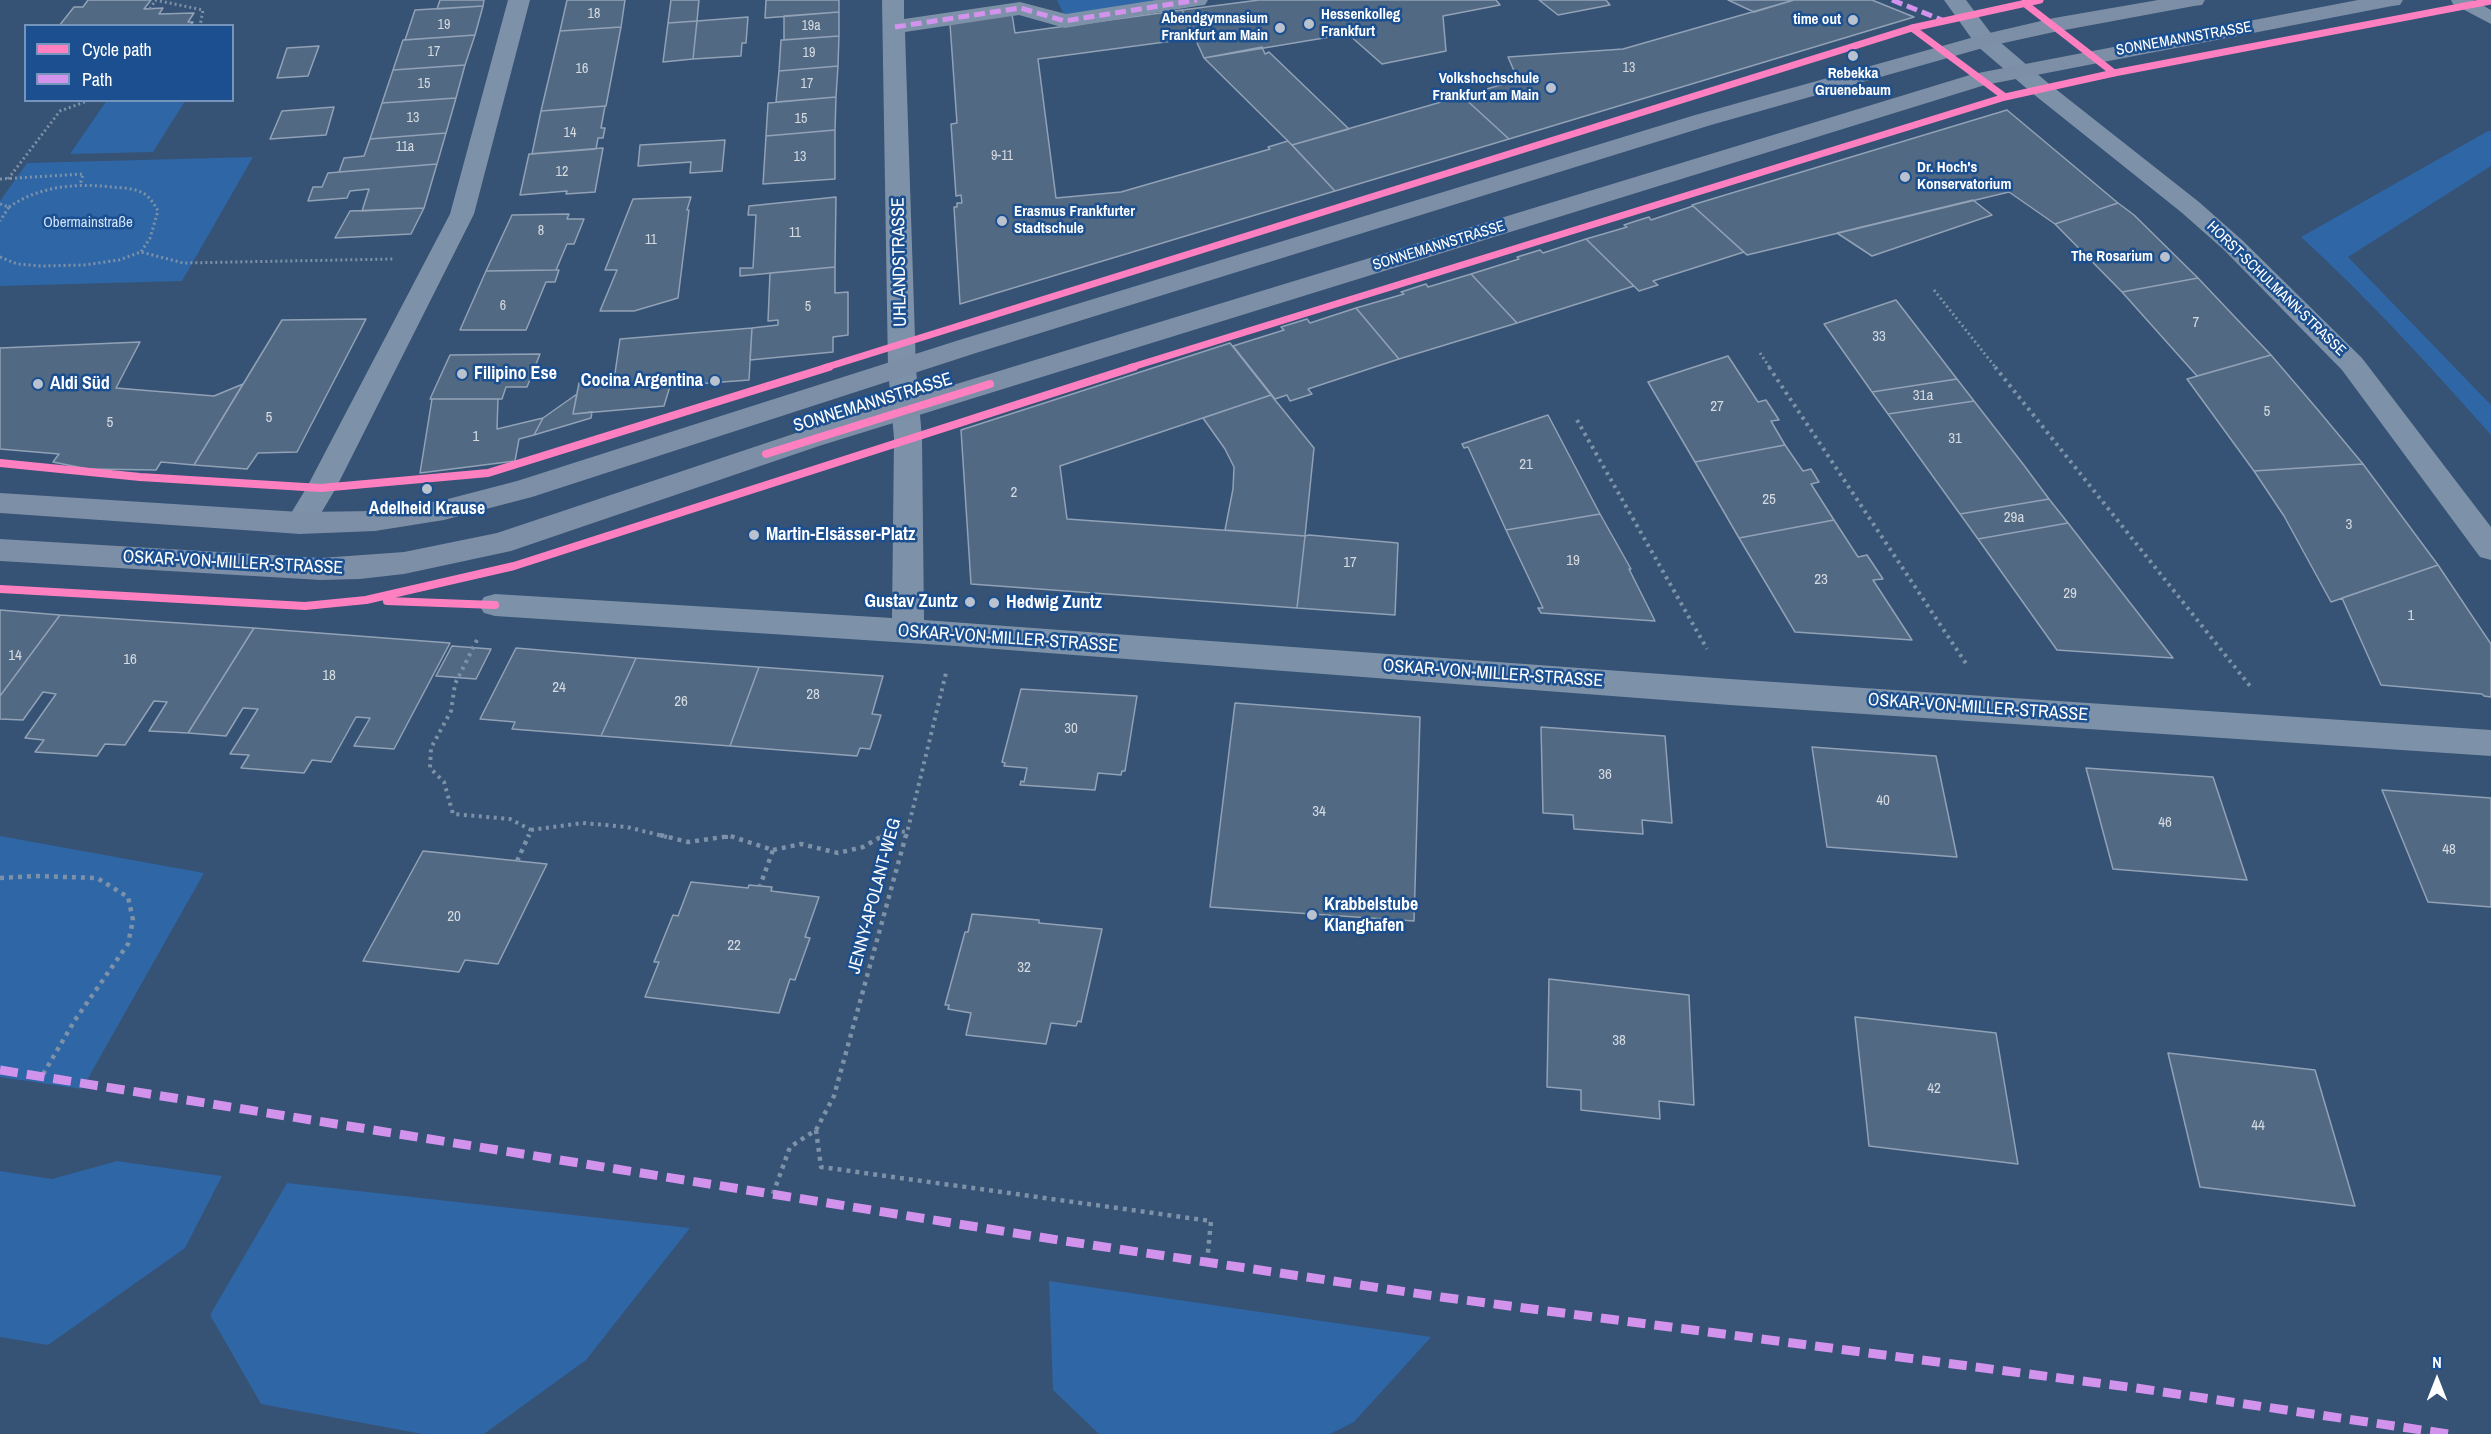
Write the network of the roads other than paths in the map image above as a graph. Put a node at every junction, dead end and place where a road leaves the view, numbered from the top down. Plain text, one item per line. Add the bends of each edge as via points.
1 (519, 0) edge
2 (893, 0) edge
3 (1197, 0) edge
4 (1955, 0) edge
5 (2194, 0) edge
6 (2392, 0) edge
7 (2460, 0) edge
8 (1024, 4) edge
9 (2491, 18) edge
10 (895, 27) junction
11 (1986, 41) junction
12 (2019, 70) junction
13 (902, 369) junction
14 (906, 410) junction
15 (0, 503) edge
16 (300, 522) junction
17 (500, 543) joint
18 (2491, 549) edge
19 (0, 550) edge
20 (495, 605) road end
21 (908, 632) junction
22 (2491, 743) edge

1 - 16 street via 462,214
2 - 10 street, UHLANDSTRASSE
3 - 8 street via 1065,21
4 - 11 street, HORST-SCHULMANN-STRASSE
5 - 11 main road, SONNEMANNSTRASSE
6 - 12 main road, SONNEMANNSTRASSE
7 - 9 lane
8 - 10 street
10 - 13 street, UHLANDSTRASSE
11 - 12 street, HORST-SCHULMANN-STRASSE
11 - 13 main road, SONNEMANNSTRASSE via 1703,120
12 - 14 main road, SONNEMANNSTRASSE
12 - 18 street, HORST-SCHULMANN-STRASSE via 2190,207 2352,364
13 - 14 street, UHLANDSTRASSE
13 - 16 main road, SONNEMANNSTRASSE via 522,490 444,510 375,521
14 - 17 main road, SONNEMANNSTRASSE
14 - 21 street, UHLANDSTRASSE
15 - 16 main road
17 - 19 main road, OSKAR-VON-MILLER-STRASSE via 405,563 321,569
20 - 21 street, OSKAR-VON-MILLER-STRASSE
21 - 22 street, OSKAR-VON-MILLER-STRASSE

